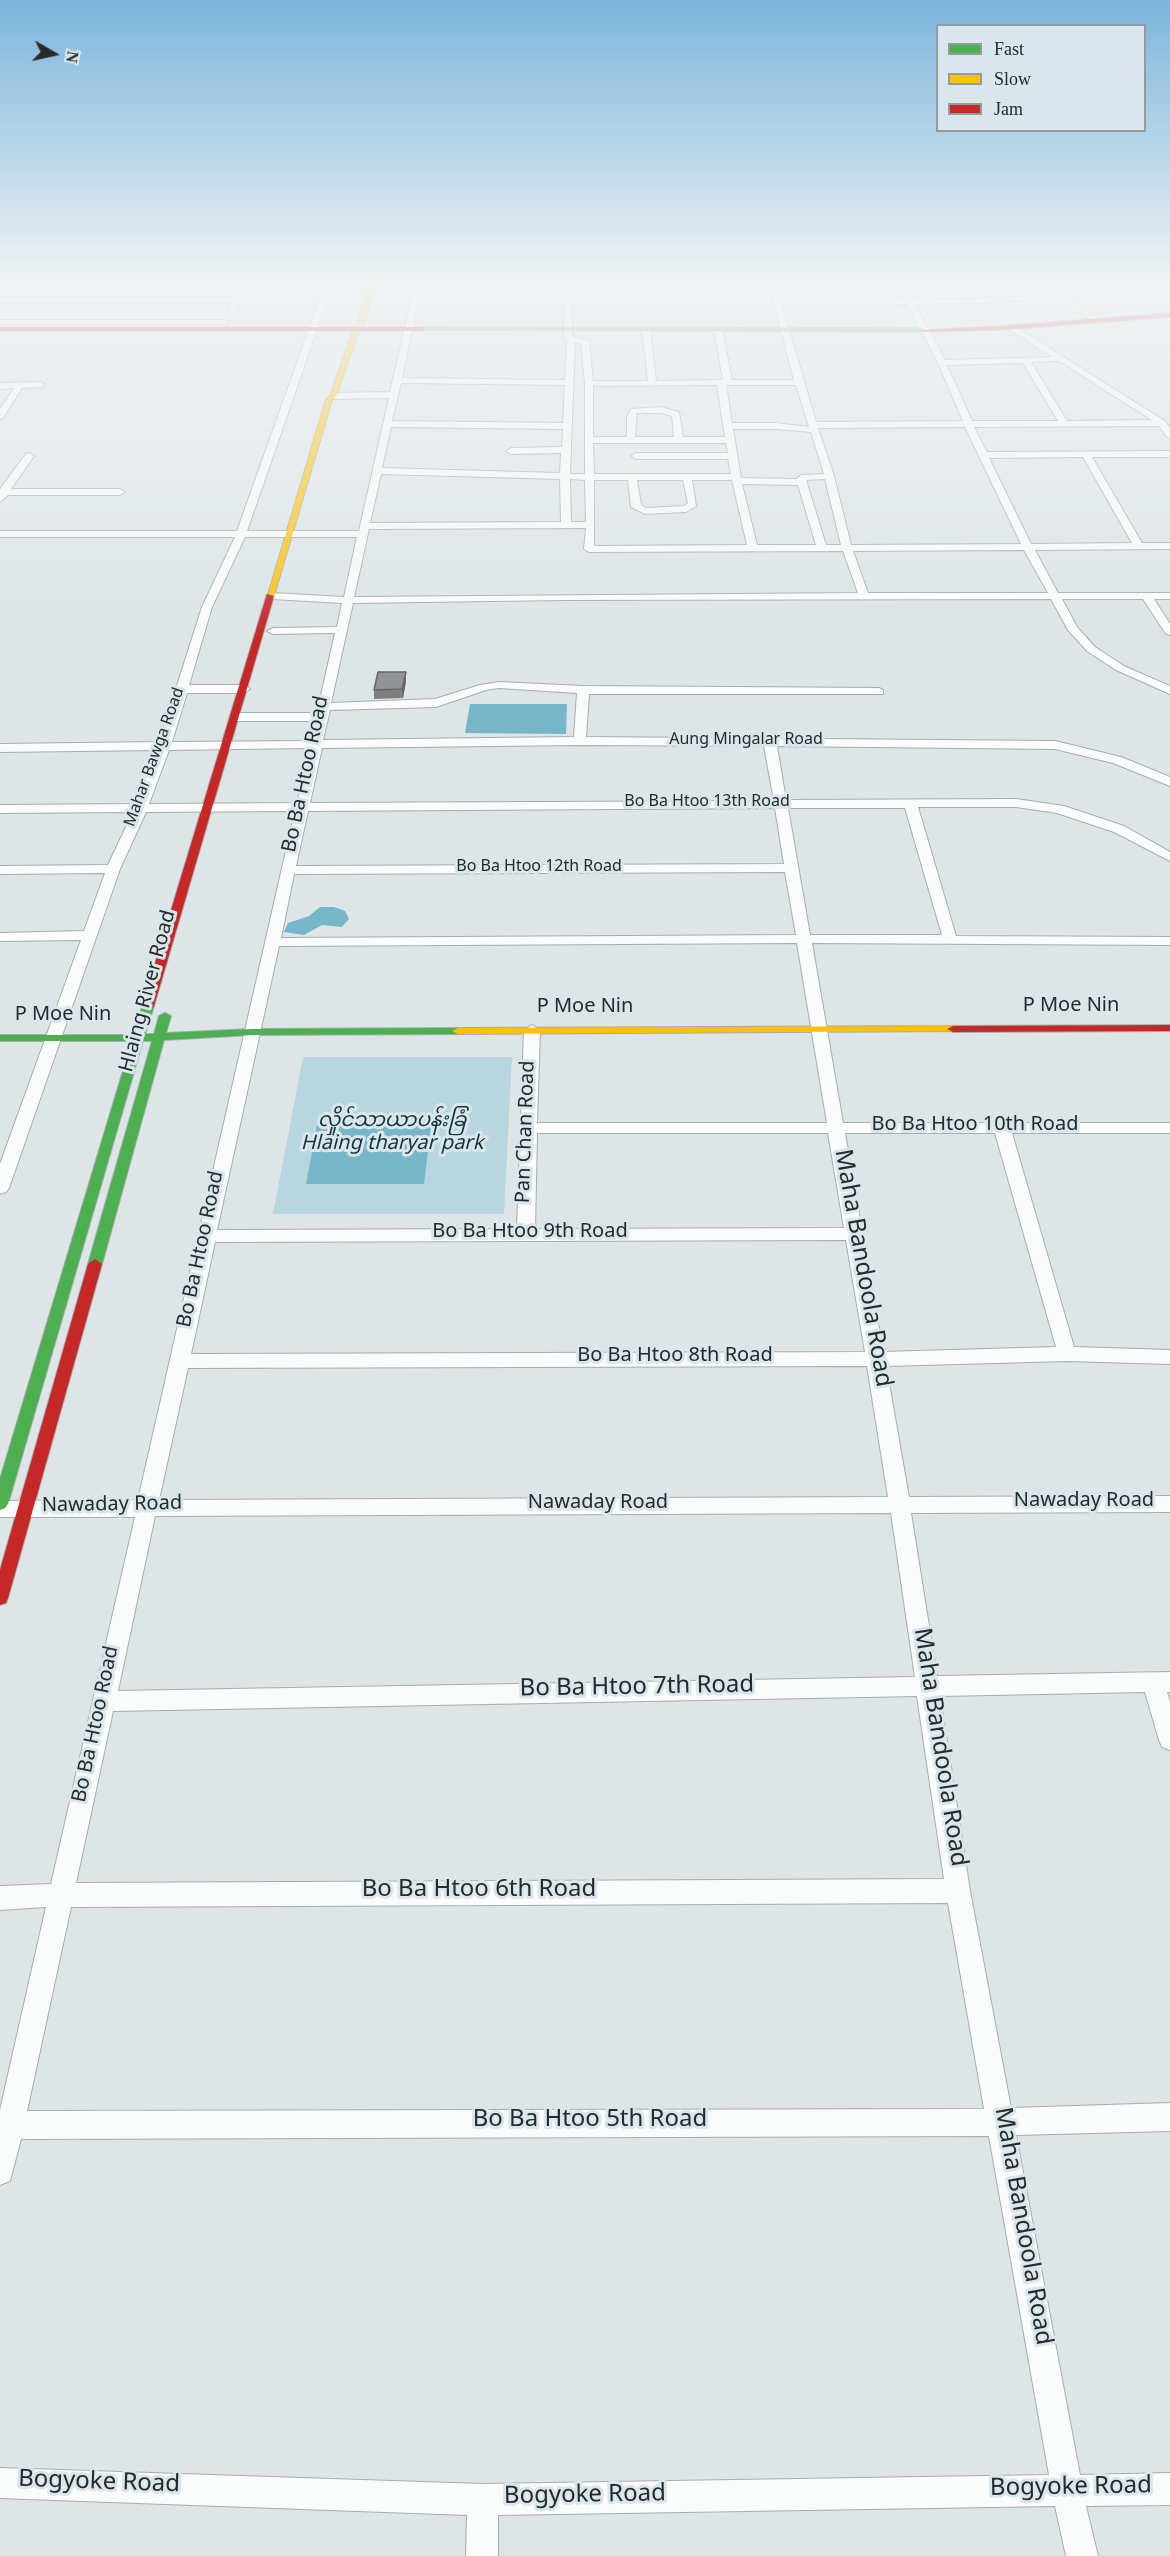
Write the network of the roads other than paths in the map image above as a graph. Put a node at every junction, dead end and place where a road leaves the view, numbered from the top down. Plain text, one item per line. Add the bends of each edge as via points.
1 (10, 400) edge
2 (289, 400) edge
3 (329, 400) edge
4 (392, 400) edge
5 (569, 400) edge
6 (589, 400) edge
7 (725, 400) edge
8 (804, 400) edge
9 (958, 400) edge
10 (1050, 400) edge
11 (1126, 400) edge
12 (0, 416) edge
13 (1162, 423) junction
14 (387, 424) junction
15 (1064, 424) junction
16 (969, 425) junction
17 (568, 426) junction
18 (727, 426) junction
19 (813, 427) junction
20 (1170, 435) edge
21 (588, 440) junction
22 (631, 440) junction
23 (679, 440) junction
24 (729, 440) junction
25 (567, 450) junction
26 (511, 451) dead end
27 (1086, 454) junction
28 (1170, 454) edge
29 (985, 455) junction
30 (28, 456) dead end
31 (636, 456) dead end
32 (732, 456) junction
33 (376, 471) junction
34 (565, 476) junction
35 (829, 476) junction
36 (590, 477) junction
37 (632, 477) junction
38 (687, 477) junction
39 (737, 479) junction
40 (802, 482) junction
41 (120, 492) dead end
42 (2, 494) edge
43 (566, 525) junction
44 (591, 525) junction
45 (0, 530) edge
46 (363, 530) junction
47 (130, 533) junction
48 (0, 534) edge
49 (241, 534) junction
50 (295, 535) junction
51 (1139, 546) junction
52 (1170, 546) edge
53 (1028, 547) junction
54 (753, 549) junction
55 (822, 549) junction
56 (847, 549) junction
57 (278, 596) junction
58 (864, 596) junction
59 (1053, 596) junction
60 (1146, 596) junction
61 (1170, 596) edge
62 (347, 600) junction
63 (340, 630) junction
64 (273, 631) junction
65 (1169, 631) edge
66 (182, 689) junction
67 (244, 689) junction
68 (583, 690) junction
69 (1170, 690) edge
70 (879, 692) dead end
71 (323, 712) junction
72 (242, 717) junction
73 (580, 741) junction
74 (770, 742) junction
75 (316, 744) junction
76 (233, 746) junction
77 (164, 747) junction
78 (0, 748) edge
79 (1170, 782) edge
80 (781, 803) junction
81 (910, 803) junction
82 (302, 807) junction
83 (221, 808) junction
84 (0, 809) edge
85 (141, 809) junction
86 (212, 840) dead end
87 (1170, 857) edge
88 (791, 868) junction
89 (113, 869) junction
90 (0, 870) edge
91 (288, 870) junction
92 (92, 935) junction
93 (0, 937) edge
94 (803, 939) junction
95 (950, 940) junction
96 (1170, 941) edge
97 (272, 942) junction
98 (169, 1004) dead end
99 (1170, 1028) edge
100 (532, 1030) junction
101 (820, 1030) junction
102 (252, 1032) junction
103 (160, 1036) junction
104 (0, 1038) edge
105 (54, 1038) junction
106 (139, 1038) junction
107 (528, 1128) junction
108 (835, 1128) junction
109 (1002, 1128) junction
110 (1170, 1128) edge
111 (0, 1135) edge
112 (19, 1135) junction
113 (0, 1188) edge
114 (853, 1234) junction
115 (526, 1235) junction
116 (207, 1236) junction
117 (1067, 1354) junction
118 (1170, 1356) edge
119 (875, 1359) junction
120 (179, 1361) junction
121 (1170, 1504) edge
122 (900, 1505) junction
123 (0, 1507) edge
124 (147, 1507) junction
125 (25, 1509) junction
126 (0, 1598) edge
127 (1162, 1682) edge
128 (926, 1686) junction
129 (104, 1701) junction
130 (1170, 1740) edge
131 (958, 1891) junction
132 (61, 1895) junction
133 (0, 1898) edge
134 (1170, 2117) edge
135 (999, 2122) junction
136 (10, 2125) junction
137 (0, 2171) edge
138 (0, 2482) edge
139 (1170, 2489) edge
140 (1067, 2491) junction
141 (483, 2500) junction
142 (482, 2556) edge
143 (1082, 2556) edge

1 - 12 street
2 - 49 street, Mahar Bawga Road
3 - 50 main road, Hlaing River Road
4 - 14 street, Bo Ba Htoo Road
5 - 17 street
6 - 21 street
7 - 18 street
8 - 19 street
9 - 16 street
10 - 15 street
11 - 13 street
13 - 15 street
13 - 20 street
14 - 17 street
14 - 33 street, Bo Ba Htoo Road
15 - 16 street
16 - 19 street
16 - 29 street
17 - 25 street
18 - 19 street
18 - 24 street
19 - 35 street
21 - 22 street
21 - 36 street
22 - 23 street
22 - 23 street via 634,411 661,410 676,414
23 - 24 street
24 - 32 street
25 - 26 street
25 - 34 street
27 - 28 street
27 - 29 street
27 - 51 street
29 - 53 street
30 - 42 street
31 - 32 street
32 - 39 street
33 - 34 street
33 - 46 street, Bo Ba Htoo Road
34 - 36 street
34 - 43 street
35 - 40 street via 804,477
35 - 56 street
36 - 37 street
36 - 44 street
37 - 38 street
37 - 38 street via 636,507 645,511 686,509 693,504
38 - 39 street
39 - 40 street
39 - 54 street
40 - 55 street
41 - 42 street
43 - 44 street
43 - 46 street
44 - 54 street via 589,549
45 - 47 street
46 - 50 street
46 - 62 street, Bo Ba Htoo Road
47 - 48 street
47 - 49 street
49 - 50 street
49 - 66 street, Mahar Bawga Road via 207,607
50 - 57 main road, Hlaing River Road
51 - 52 street
51 - 53 street
53 - 56 street
53 - 59 street
54 - 55 street
55 - 56 street
56 - 58 street
57 - 62 street
57 - 64 main road, Hlaing River Road
57 - 67 main road, Hlaing River Road
58 - 59 street
58 - 62 street
59 - 60 street
59 - 69 street via 1072,628 1091,649 1120,668
60 - 61 street
60 - 65 street
62 - 63 street, Bo Ba Htoo Road
63 - 64 street
63 - 71 street, Bo Ba Htoo Road
64 - 72 main road, Hlaing River Road
66 - 67 street
66 - 77 street, Mahar Bawga Road
67 - 72 main road, Hlaing River Road
68 - 70 street
68 - 71 street via 499,685 436,703
68 - 73 street
71 - 72 street
71 - 75 street, Bo Ba Htoo Road
72 - 76 main road, Hlaing River Road
73 - 74 street, Aung Mingalar Road
73 - 75 street, Aung Mingalar Road
74 - 79 street, Aung Mingalar Road via 1055,745 1117,760
74 - 80 street, Maha Bandoola Road
75 - 76 street, Aung Mingalar Road
75 - 82 street, Bo Ba Htoo Road
76 - 77 street, Aung Mingalar Road
76 - 83 main road, Hlaing River Road
77 - 78 street, Aung Mingalar Road
77 - 85 street, Mahar Bawga Road
80 - 81 street, Bo Ba Htoo 13th Road
80 - 82 street, Bo Ba Htoo 13th Road
80 - 88 street, Maha Bandoola Road
81 - 87 street, Bo Ba Htoo 13th Road via 1016,803 1059,809 1119,829
81 - 95 street
82 - 83 street, Bo Ba Htoo 13th Road
82 - 91 street, Bo Ba Htoo Road
83 - 85 street, Bo Ba Htoo 13th Road
83 - 86 main road, Hlaing River Road
83 - 106 main road, Hlaing River Road
84 - 85 street, Bo Ba Htoo 13th Road
85 - 89 street, Mahar Bawga Road
88 - 91 street, Bo Ba Htoo 12th Road
88 - 94 street, Maha Bandoola Road
89 - 90 street
89 - 92 street, Mahar Bawga Road
91 - 97 street, Bo Ba Htoo Road
92 - 93 street
92 - 105 street, Mahar Bawga Road
94 - 95 street
94 - 97 street
94 - 101 street, Maha Bandoola Road
95 - 96 street
97 - 102 street, Bo Ba Htoo Road
98 - 103 main road, Hlaing River Road
99 - 101 main road, P Moe Nin
100 - 101 main road, P Moe Nin
100 - 102 main road, P Moe Nin
100 - 107 street, Pan Chan Road
101 - 108 street, Maha Bandoola Road
102 - 103 main road, P Moe Nin
102 - 116 street, Bo Ba Htoo Road
103 - 106 main road, P Moe Nin
103 - 125 main road, Hlaing River Road
104 - 105 main road, P Moe Nin
105 - 106 main road, P Moe Nin
105 - 112 street, Mahar Bawga Road
106 - 123 main road, Hlaing River Road
107 - 108 street, Bo Ba Htoo 10th Road
107 - 115 street, Pan Chan Road
108 - 109 street, Bo Ba Htoo 10th Road
108 - 114 street, Maha Bandoola Road
109 - 110 street, Bo Ba Htoo 10th Road
109 - 117 street
111 - 112 street
112 - 113 street, Mahar Bawga Road
114 - 115 street, Bo Ba Htoo 9th Road
114 - 119 street, Maha Bandoola Road
115 - 116 street, Bo Ba Htoo 9th Road
116 - 120 street, Bo Ba Htoo Road
117 - 118 street, Bo Ba Htoo 8th Road
117 - 119 street, Bo Ba Htoo 8th Road
119 - 120 street, Bo Ba Htoo 8th Road
119 - 122 street, Maha Bandoola Road
120 - 124 street, Bo Ba Htoo Road
121 - 122 street, Nawaday Road
122 - 124 street, Nawaday Road
122 - 128 street, Maha Bandoola Road
123 - 125 street, Nawaday Road
124 - 125 street, Nawaday Road
124 - 129 street, Bo Ba Htoo Road
125 - 126 main road, Hlaing River Road
127 - 128 street, Bo Ba Htoo 7th Road
127 - 130 street
128 - 129 street, Bo Ba Htoo 7th Road
128 - 131 street, Maha Bandoola Road
129 - 132 street, Bo Ba Htoo Road
131 - 132 street, Bo Ba Htoo 6th Road
131 - 135 street, Maha Bandoola Road
132 - 133 street, Bo Ba Htoo 6th Road
132 - 136 street, Bo Ba Htoo Road
134 - 135 street, Bo Ba Htoo 5th Road
135 - 136 street, Bo Ba Htoo 5th Road
135 - 140 street, Maha Bandoola Road
136 - 137 street, Bo Ba Htoo Road
138 - 141 street, Bogyoke Road
139 - 140 street, Bogyoke Road
140 - 141 street, Bogyoke Road
140 - 143 street, Maha Bandoola Road
141 - 142 street

